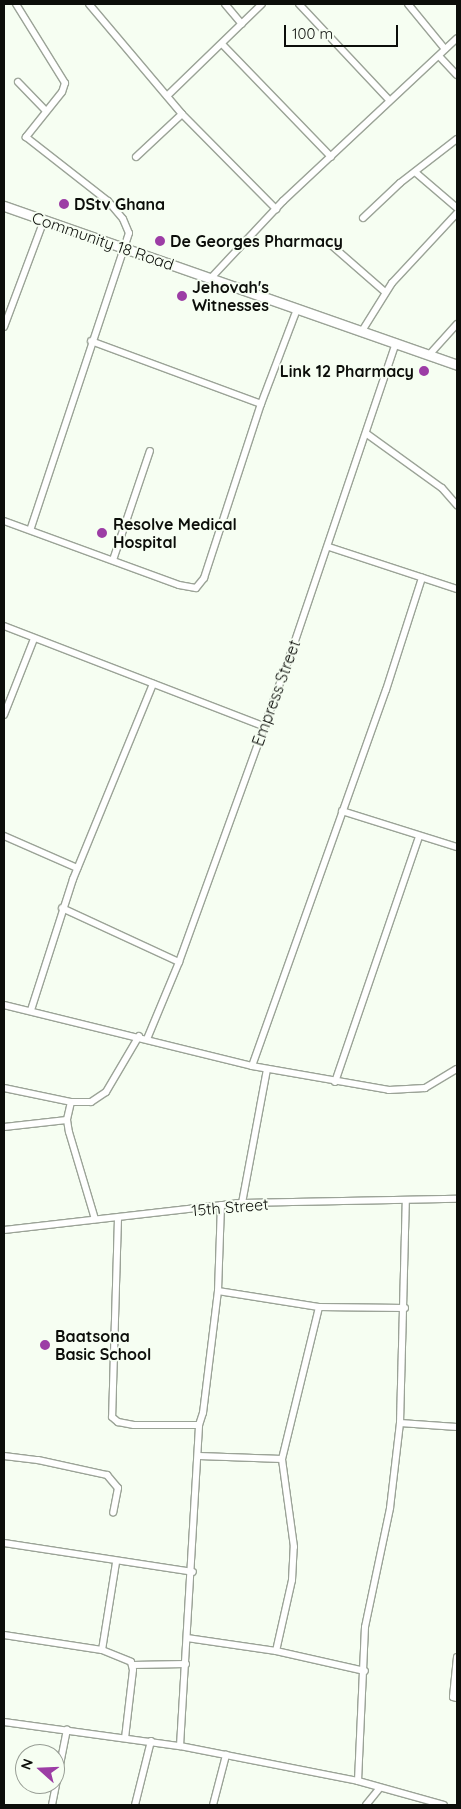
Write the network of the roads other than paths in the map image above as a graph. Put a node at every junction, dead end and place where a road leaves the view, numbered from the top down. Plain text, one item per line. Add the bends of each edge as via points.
1 (16, 4) edge
2 (89, 4) edge
3 (225, 4) edge
4 (262, 4) edge
5 (299, 4) edge
6 (408, 4) edge
7 (242, 24) junction
8 (457, 38) edge
9 (222, 44) junction
10 (445, 49) junction
11 (439, 56) junction
12 (457, 75) edge
13 (18, 82) dead end
14 (167, 96) junction
15 (389, 100) junction
16 (46, 111) junction
17 (182, 114) junction
18 (457, 139) edge
19 (136, 157) dead end
20 (331, 157) junction
21 (415, 172) junction
22 (4, 206) edge
23 (457, 208) edge
24 (276, 209) junction
25 (457, 213) edge
26 (363, 218) dead end
27 (44, 220) junction
28 (330, 244) dead end
29 (124, 249) junction
30 (210, 279) junction
31 (386, 292) junction
32 (297, 309) junction
33 (457, 324) edge
34 (4, 327) edge
35 (362, 331) junction
36 (91, 341) junction
37 (396, 343) junction
38 (429, 355) junction
39 (457, 365) edge
40 (261, 404) junction
41 (367, 434) junction
42 (150, 451) dead end
43 (457, 506) edge
44 (4, 521) edge
45 (30, 530) junction
46 (329, 547) junction
47 (113, 560) junction
48 (422, 578) junction
49 (457, 589) edge
50 (4, 626) edge
51 (34, 639) junction
52 (153, 684) junction
53 (4, 715) edge
54 (263, 726) junction
55 (342, 811) junction
56 (4, 836) edge
57 (419, 836) junction
58 (457, 847) edge
59 (78, 868) junction
60 (62, 908) junction
61 (179, 962) junction
62 (4, 1005) edge
63 (31, 1010) junction
64 (139, 1036) junction
65 (147, 1039) junction
66 (252, 1066) junction
67 (267, 1069) junction
68 (457, 1069) edge
69 (335, 1082) junction
70 (4, 1088) edge
71 (71, 1102) junction
72 (67, 1120) junction
73 (4, 1127) edge
74 (457, 1199) edge
75 (406, 1200) junction
76 (242, 1203) junction
77 (222, 1205) junction
78 (118, 1218) junction
79 (95, 1219) junction
80 (4, 1230) edge
81 (218, 1291) junction
82 (319, 1307) junction
83 (405, 1308) junction
84 (400, 1424) junction
85 (199, 1425) junction
86 (457, 1427) edge
87 (4, 1456) edge
88 (199, 1456) junction
89 (282, 1459) junction
90 (113, 1514) dead end
91 (4, 1544) edge
92 (116, 1563) junction
93 (192, 1572) junction
94 (4, 1635) edge
95 (187, 1638) junction
96 (102, 1650) junction
97 (276, 1651) junction
98 (457, 1657) edge
99 (186, 1664) junction
100 (132, 1665) junction
101 (365, 1671) junction
102 (457, 1698) edge
103 (4, 1722) edge
104 (67, 1729) junction
105 (125, 1738) junction
106 (152, 1741) junction
107 (180, 1746) junction
108 (226, 1755) junction
109 (358, 1781) junction
110 (380, 1788) junction
111 (52, 1805) edge
112 (135, 1805) edge
113 (213, 1805) edge
114 (366, 1805) edge
115 (444, 1805) edge

1 - 16 street via 65,83 65,88
2 - 14 street
3 - 7 street
4 - 7 street
5 - 15 street
6 - 10 street
7 - 9 street
8 - 10 street
9 - 14 street
9 - 20 street
10 - 11 street
11 - 12 street
11 - 15 street
13 - 16 street
14 - 17 street
15 - 20 street
16 - 29 street via 26,138 108,202 123,219 129,233
17 - 19 street
17 - 24 street
18 - 21 street
20 - 24 street
21 - 23 street
21 - 26 street
22 - 27 main road, Community 18 Road
24 - 30 street
25 - 31 street
27 - 29 main road, Community 18 Road
27 - 34 street
28 - 31 street
29 - 30 main road, Community 18 Road
29 - 36 street
30 - 32 main road, Community 18 Road
31 - 35 street
32 - 35 main road, Community 18 Road
32 - 40 street
33 - 38 street
35 - 37 main road, Community 18 Road
36 - 40 street
36 - 45 street via 77,393
37 - 38 main road, Community 18 Road
37 - 41 street, Empress Street
38 - 39 main road, Community 18 Road
40 - 47 street via 201,583 188,588
41 - 43 street via 442,488
41 - 46 street, Empress Street
42 - 47 street
44 - 45 street
45 - 47 street
46 - 48 street
46 - 54 street, Empress Street
48 - 49 street
48 - 55 street
50 - 51 street
51 - 52 street
51 - 53 street
52 - 54 street
52 - 59 street
54 - 61 street, Empress Street
55 - 57 street
55 - 66 street
56 - 59 street
57 - 58 street
57 - 69 street
59 - 60 street
60 - 61 street
60 - 63 street
61 - 65 street, Empress Street
62 - 63 street
63 - 64 street
64 - 65 street
64 - 71 street via 100,1098 91,1102
65 - 66 street
66 - 67 street
67 - 69 street
67 - 76 street
68 - 69 street via 425,1088 410,1091
70 - 71 street
71 - 72 street
72 - 73 street
72 - 79 street
74 - 75 street, 15th Street
75 - 76 street, 15th Street
75 - 83 street
76 - 77 street, 15th Street
77 - 78 street, 15th Street
77 - 81 street
78 - 79 street, 15th Street
78 - 85 street via 112,1417 118,1422 134,1425
79 - 80 street, 15th Street
81 - 82 street
81 - 85 street via 204,1413
82 - 83 street
82 - 89 street
83 - 84 street
84 - 86 street
84 - 101 street via 390,1508 365,1627
85 - 88 street
87 - 90 street via 106,1475 118,1488
88 - 89 street
88 - 93 street
89 - 97 street via 294,1547 292,1580
91 - 92 street
92 - 93 street
92 - 96 street
93 - 95 street
94 - 96 street
95 - 97 street
95 - 99 street
96 - 100 street
97 - 101 street
98 - 102 street via 453,1697
99 - 100 street
99 - 107 street
100 - 105 street
101 - 109 street
103 - 104 street
104 - 105 street
104 - 111 street
105 - 106 street
106 - 107 street
106 - 112 street
107 - 108 street
108 - 109 street
108 - 113 street
109 - 110 street
110 - 114 street
110 - 115 street

